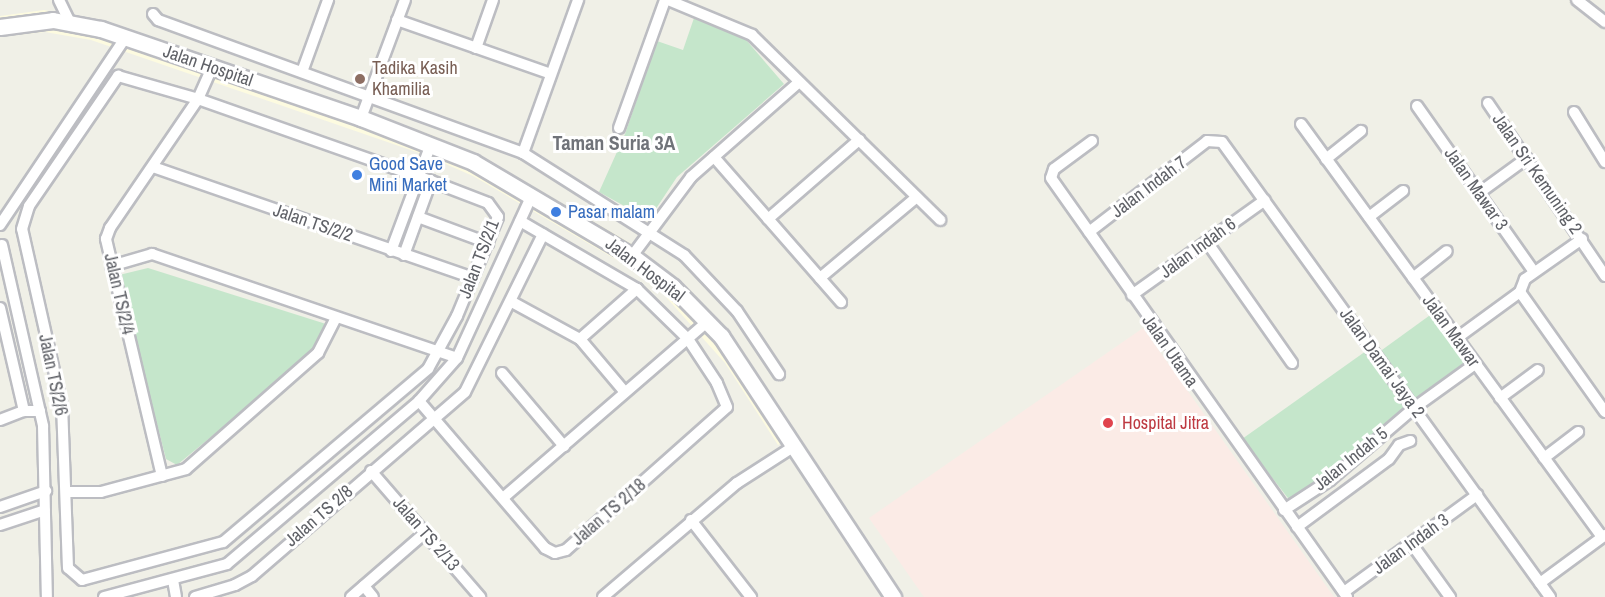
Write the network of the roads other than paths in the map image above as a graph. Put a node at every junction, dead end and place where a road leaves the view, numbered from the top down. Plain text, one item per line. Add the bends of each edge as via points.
1 (60, 0) edge
2 (314, 0) edge
3 (405, 0) edge
4 (493, 0) edge
5 (578, 0) edge
6 (666, 0) edge
7 (1577, 0) edge
8 (327, 2) edge
9 (153, 14) dead end
10 (397, 20) junction
11 (1605, 22) edge
12 (70, 23) junction
13 (0, 27) edge
14 (125, 38) junction
15 (476, 48) junction
16 (212, 67) junction
17 (302, 72) junction
18 (551, 74) junction
19 (799, 82) junction
20 (369, 96) junction
21 (198, 99) junction
22 (1488, 103) dead end
23 (1417, 106) dead end
24 (1574, 112) dead end
25 (361, 118) junction
26 (1301, 124) dead end
27 (619, 128) dead end
28 (1361, 131) dead end
29 (859, 140) junction
30 (1092, 141) dead end
31 (1207, 141) joint
32 (431, 144) junction
33 (523, 153) junction
34 (714, 157) junction
35 (1527, 158) junction
36 (1326, 159) junction
37 (1605, 162) edge
38 (153, 167) junction
39 (418, 177) junction
40 (431, 181) junction
41 (1403, 191) dead end
42 (1479, 192) junction
43 (532, 195) junction
44 (917, 197) junction
45 (1265, 200) junction
46 (1369, 217) junction
47 (418, 218) junction
48 (768, 219) junction
49 (940, 220) dead end
50 (520, 221) junction
51 (0, 225) edge
52 (649, 231) junction
53 (1089, 232) junction
54 (543, 234) junction
55 (1582, 239) junction
56 (1207, 242) junction
57 (488, 243) junction
58 (2, 245) dead end
59 (391, 251) junction
60 (1447, 251) dead end
61 (404, 255) junction
62 (632, 256) junction
63 (111, 266) junction
64 (1534, 272) junction
65 (1605, 276) edge
66 (473, 278) junction
67 (820, 278) junction
68 (1413, 278) junction
69 (12, 288) junction
70 (637, 288) junction
71 (0, 291) edge
72 (1520, 292) junction
73 (1132, 295) junction
74 (512, 302) junction
75 (841, 302) dead end
76 (0, 308) edge
77 (336, 318) junction
78 (708, 321) junction
79 (1457, 338) junction
80 (580, 339) junction
81 (688, 339) junction
82 (439, 353) junction
83 (457, 358) junction
84 (1292, 363) dead end
85 (1475, 364) junction
86 (1538, 370) dead end
87 (502, 373) dead end
88 (778, 374) dead end
89 (624, 392) junction
90 (1500, 398) junction
91 (419, 401) junction
92 (1414, 408) junction
93 (24, 411) junction
94 (40, 411) junction
95 (1605, 412) edge
96 (434, 419) junction
97 (0, 420) edge
98 (1578, 432) dead end
99 (1410, 441) dead end
100 (564, 446) junction
101 (793, 447) junction
102 (1544, 458) junction
103 (371, 471) junction
104 (162, 476) junction
105 (1330, 480) junction
106 (46, 491) junction
107 (67, 492) junction
108 (1341, 495) junction
109 (1477, 495) junction
110 (503, 498) junction
111 (0, 507) edge
112 (45, 510) junction
113 (1284, 510) junction
114 (691, 520) junction
115 (0, 525) edge
116 (1296, 527) junction
117 (425, 533) junction
118 (1603, 536) edge
119 (1411, 543) junction
120 (173, 580) junction
121 (1540, 583) junction
122 (364, 586) junction
123 (611, 595) edge
124 (1346, 595) edge
125 (47, 597) edge
126 (104, 597) edge
127 (176, 597) edge
128 (195, 597) edge
129 (351, 597) edge
130 (373, 597) edge
131 (480, 597) edge
132 (751, 597) edge
133 (893, 597) edge
134 (1450, 597) edge
135 (1551, 597) edge

1 - 12 street
2 - 8 street
3 - 10 street
4 - 15 street
5 - 18 street
6 - 19 street via 746,30
6 - 27 street
7 - 11 street
8 - 17 street
9 - 17 street via 158,20
10 - 15 street
10 - 20 street
12 - 13 street, Jalan Hospital via 53,20
12 - 14 street, Jalan Hospital
14 - 16 street, Jalan Hospital
14 - 51 street
15 - 18 street
16 - 21 street, Jalan TS/2/4
16 - 25 street, Jalan Hospital
17 - 20 street
18 - 33 street
19 - 29 street
19 - 34 street
20 - 25 street
20 - 33 street
21 - 38 street, Jalan TS/2/4
21 - 39 street, Jalan TS/2/6
21 - 107 street, Jalan TS/2/6 via 118,76 25,213 23,240 62,406
22 - 35 street, Jalan Sri Kemuning 2
23 - 42 street, Jalan Mawar 3
24 - 37 street
25 - 32 street, Jalan Hospital
26 - 36 street, Jalan Mawar
28 - 36 street
29 - 44 street
29 - 48 street
30 - 53 street, Jalan Utama via 1050,175
31 - 45 street, Jalan Damai Jaya 2 via 1217,139 1226,146
31 - 53 street, Jalan Indah 7
32 - 39 street
32 - 43 street, Jalan Hospital
33 - 52 street
34 - 48 street
34 - 52 street via 683,185
35 - 42 street
35 - 55 street, Jalan Sri Kemuning 2
36 - 46 street, Jalan Mawar
38 - 59 street, Jalan TS/2/2
38 - 63 street, Jalan TS/2/4 via 107,233
39 - 40 street, Jalan TS/2/1
39 - 59 street
40 - 47 street
40 - 57 street, Jalan TS/2/1 via 494,207 498,217
41 - 46 street
42 - 64 street, Jalan Mawar 3
43 - 50 street
43 - 62 street, Jalan Hospital
44 - 49 street
44 - 67 street
45 - 56 street, Jalan Indah 6
45 - 92 street, Jalan Damai Jaya 2
46 - 68 street, Jalan Mawar
47 - 57 street
47 - 61 street
48 - 67 street
50 - 54 street, Jalan TS 2/18
50 - 83 street
52 - 62 street
52 - 88 street via 684,255 720,292
53 - 73 street, Jalan Utama
54 - 70 street, Jalan TS 2/18
54 - 74 street, Jalan TS 2/8
55 - 64 street
55 - 65 street, Jalan Sri Kemuning 2
56 - 73 street, Jalan Indah 6
56 - 84 street
57 - 66 street, Jalan TS/2/1
58 - 69 street
59 - 61 street, Jalan TS/2/2
60 - 68 street
61 - 66 street, Jalan TS/2/2
62 - 78 street, Jalan Hospital via 673,287
63 - 77 street via 152,255
63 - 104 street, Jalan TS/2/4
64 - 72 street via 1520,285
66 - 82 street, Jalan TS/2/1
67 - 75 street
68 - 79 street, Jalan Mawar
69 - 71 street
69 - 94 street
70 - 80 street
70 - 81 street, Jalan TS 2/18
72 - 79 street
72 - 95 street
73 - 113 street, Jalan Utama
74 - 80 street
74 - 96 street, Jalan TS 2/8 via 470,386
76 - 93 street
77 - 82 street
77 - 104 street via 318,353 193,463
78 - 81 street
78 - 101 street, Jalan Hospital via 734,353
79 - 85 street, Jalan Mawar
80 - 89 street
81 - 89 street
81 - 110 street, Jalan TS 2/18 via 725,397 725,410 566,550 555,553 545,548
82 - 83 street
82 - 107 street, Jalan TS/2/6 via 428,369 263,511 210,548 82,580 75,578 68,568
83 - 91 street
85 - 90 street, Jalan Mawar
85 - 92 street, Jalan Indah 5
86 - 90 street
87 - 100 street
89 - 100 street
90 - 102 street, Jalan Mawar
91 - 96 street, Jalan TS 2/18
91 - 120 street via 232,560
92 - 105 street, Jalan Indah 5
92 - 109 street, Jalan Damai Jaya 2
93 - 94 street
93 - 97 street
94 - 106 street
96 - 103 street, Jalan TS 2/8
96 - 110 street, Jalan TS 2/18
98 - 102 street
99 - 108 street via 1399,445 1389,459
100 - 110 street
101 - 114 street
101 - 133 street, Jalan Hospital
102 - 118 street, Jalan Mawar
103 - 117 street, Jalan TS 2/13
103 - 128 street, Jalan TS 2/8 via 246,580
104 - 107 street via 101,492
105 - 108 street
105 - 113 street, Jalan Indah 5
106 - 111 street
106 - 112 street
108 - 116 street
109 - 119 street, Jalan Indah 3
109 - 121 street, Jalan Damai Jaya 2
112 - 115 street
112 - 125 street
113 - 116 street, Jalan Utama
114 - 123 street
114 - 132 street
116 - 124 street, Jalan Utama
117 - 122 street
117 - 131 street, Jalan TS 2/13
118 - 121 street
119 - 124 street, Jalan Indah 3
119 - 134 street
120 - 126 street
120 - 127 street
121 - 135 street, Jalan Damai Jaya 2
122 - 129 street
122 - 130 street

